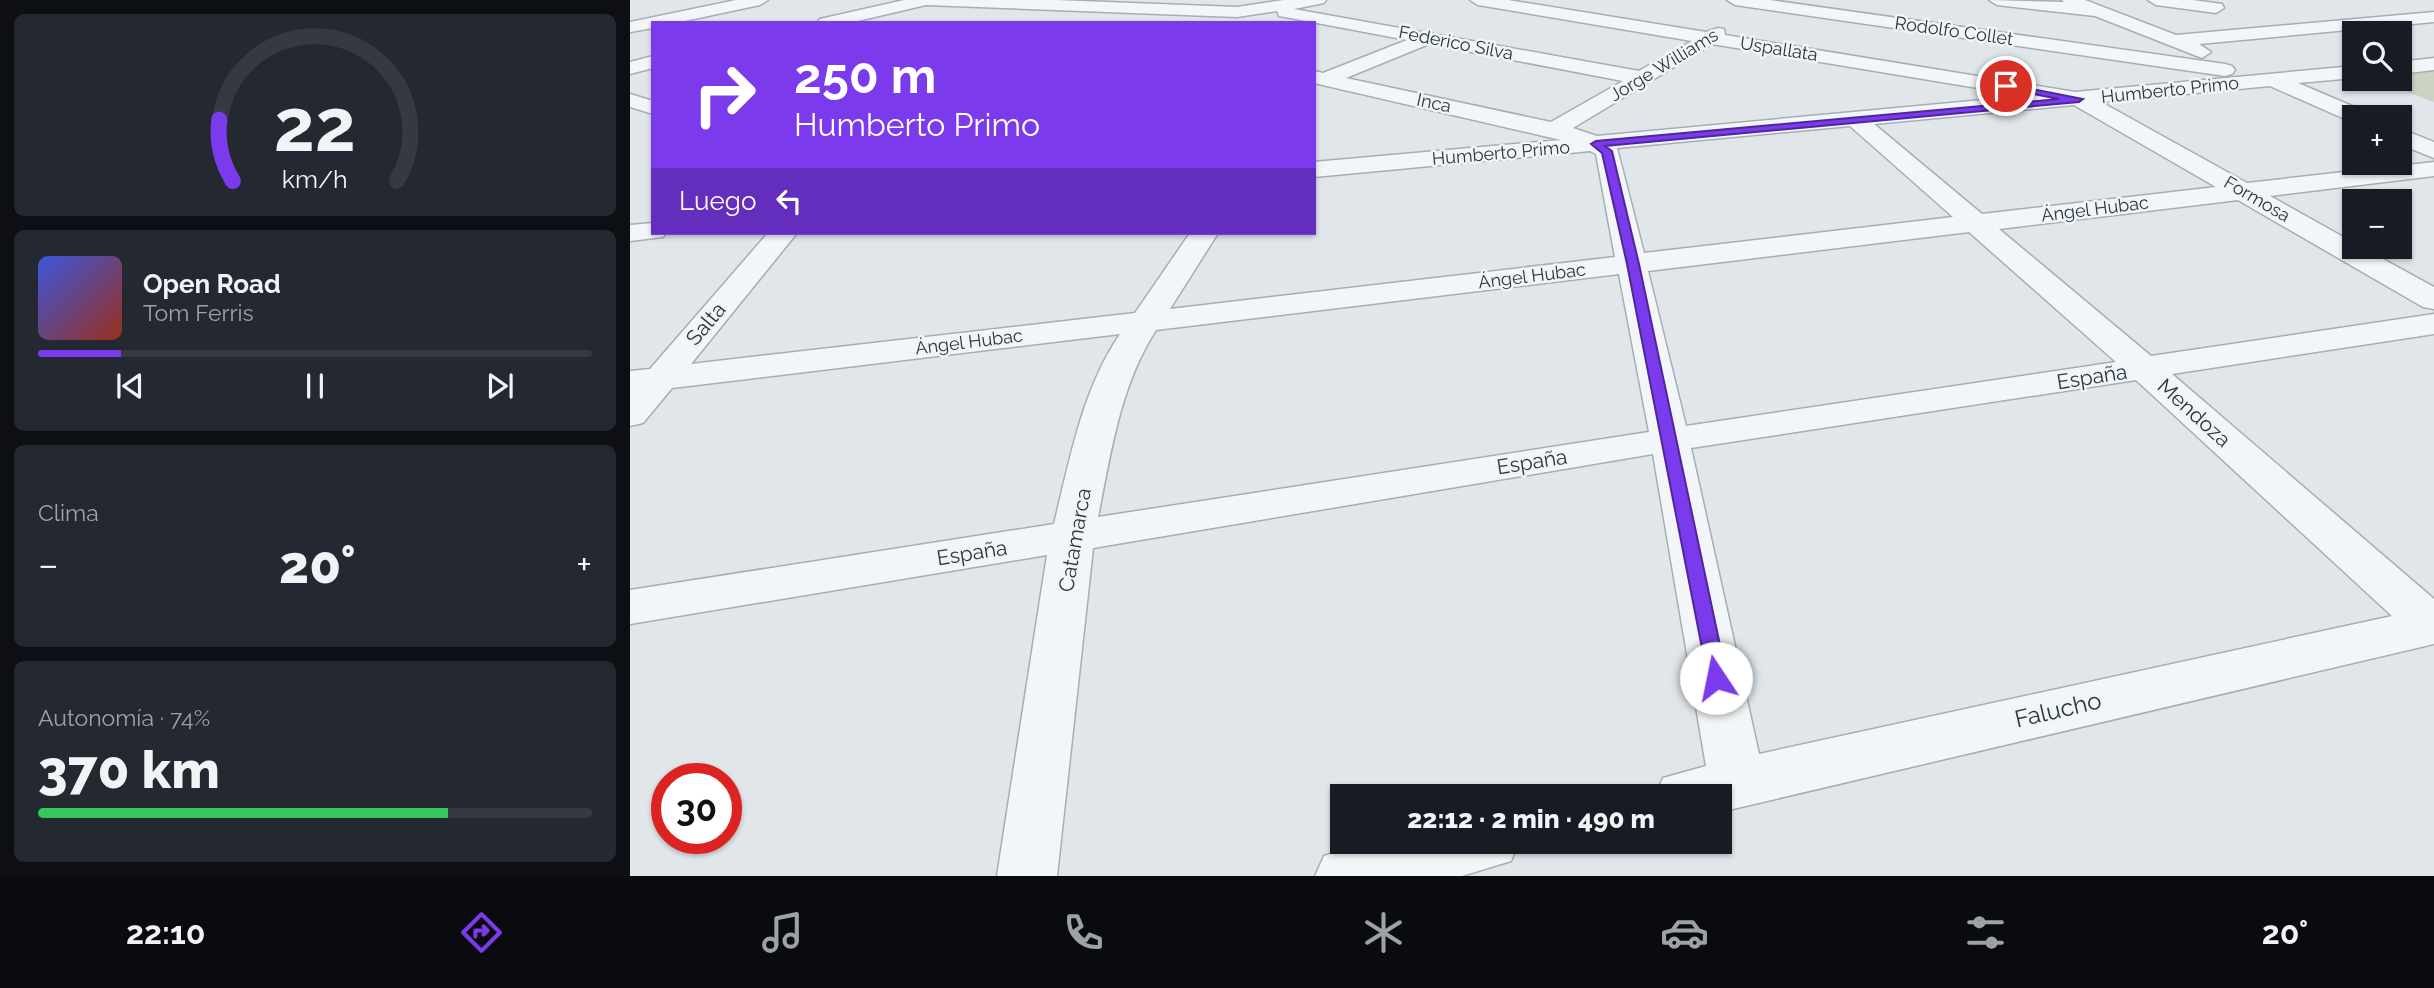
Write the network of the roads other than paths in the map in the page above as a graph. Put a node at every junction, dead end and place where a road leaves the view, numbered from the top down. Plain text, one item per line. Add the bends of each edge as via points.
1 (760, 0) edge
2 (925, 0) edge
3 (1318, 0) edge
4 (1478, 0) edge
5 (1997, 0) edge
6 (2070, 0) edge
7 (2156, 0) edge
8 (2389, 0) edge
9 (1770, 2) edge
10 (1518, 3) edge
11 (2218, 4) edge
12 (1059, 6) junction
13 (1271, 8) junction
14 (1203, 11) junction
15 (2097, 11) junction
16 (1237, 12) edge
17 (1737, 14) edge
18 (2434, 17) edge
19 (1012, 19) dead end
20 (659, 21) edge
21 (835, 21) edge
22 (1174, 21) edge
23 (2396, 21) edge
24 (651, 23) edge
25 (2342, 25) edge
26 (630, 27) edge
27 (2412, 27) edge
28 (1710, 37) junction
29 (2212, 37) junction
30 (1428, 38) junction
31 (2175, 41) junction
32 (651, 63) edge
33 (2434, 64) edge
34 (2412, 67) edge
35 (630, 68) edge
36 (2342, 73) edge
37 (2265, 77) junction
38 (1320, 78) edge
39 (1641, 78) junction
40 (2079, 99) junction
41 (630, 100) edge
42 (651, 107) edge
43 (2342, 110) edge
44 (1856, 120) junction
45 (1554, 130) junction
46 (2412, 141) edge
47 (1596, 144) junction
48 (2434, 150) edge
49 (2434, 169) edge
50 (1316, 170) edge
51 (2242, 191) junction
52 (1974, 224) junction
53 (651, 230) edge
54 (630, 233) edge
55 (781, 235) edge
56 (1203, 235) edge
57 (1633, 264) junction
58 (2434, 300) edge
59 (1144, 321) junction
60 (2434, 324) edge
61 (2145, 369) junction
62 (645, 380) edge
63 (630, 415) edge
64 (1670, 440) junction
65 (1072, 537) junction
66 (630, 607) edge
67 (2434, 626) edge
68 (1737, 783) junction
69 (1732, 784) edge
70 (1439, 854) edge
71 (1027, 876) edge
72 (1345, 876) edge

1 - 20 street
2 - 12 street
2 - 21 street
3 - 13 street
4 - 10 street, Uspallata
5 - 15 street
6 - 15 street
7 - 11 street
8 - 23 street
9 - 17 street, Jorge Williams
9 - 37 street, Rodolfo Collet
10 - 28 street, Uspallata
10 - 30 street
11 - 29 street via 2209,32
12 - 14 street
12 - 19 street
13 - 16 street
13 - 30 street, Federico Silva
14 - 16 street
14 - 22 street
15 - 31 street
17 - 28 street, Jorge Williams
18 - 27 street
24 - 26 street
25 - 29 street
28 - 39 street, Jorge Williams
28 - 40 street, Uspallata
29 - 31 street
30 - 38 street
30 - 39 street, Federico Silva
31 - 37 street
32 - 35 street
33 - 34 street
36 - 37 street
37 - 40 street, Humberto Primo
37 - 43 street
38 - 45 street, Inca
39 - 45 street, Jorge Williams
40 - 44 street, Humberto Primo
40 - 51 street, Formosa
41 - 42 street
44 - 47 street, Humberto Primo
44 - 52 street, Mendoza
45 - 47 street, Inca
46 - 48 street
47 - 50 street, Humberto Primo
47 - 57 street via 1607,151
49 - 51 street, Ángel Hubac
51 - 52 street, Ángel Hubac
51 - 58 street, Formosa
52 - 57 street, Ángel Hubac
52 - 61 street, Mendoza
53 - 54 street
55 - 62 street, Salta
56 - 59 street, Catamarca
57 - 59 street, Ángel Hubac
57 - 64 street
59 - 62 street, Ángel Hubac
59 - 65 street, Catamarca via 1103,404
60 - 61 street, España
61 - 64 street, España
61 - 67 street, Mendoza
62 - 63 street, Salta
64 - 65 street, España
64 - 68 street
65 - 66 street, España
65 - 71 street, Catamarca
67 - 68 street, Falucho
68 - 69 street, Falucho
70 - 72 street

